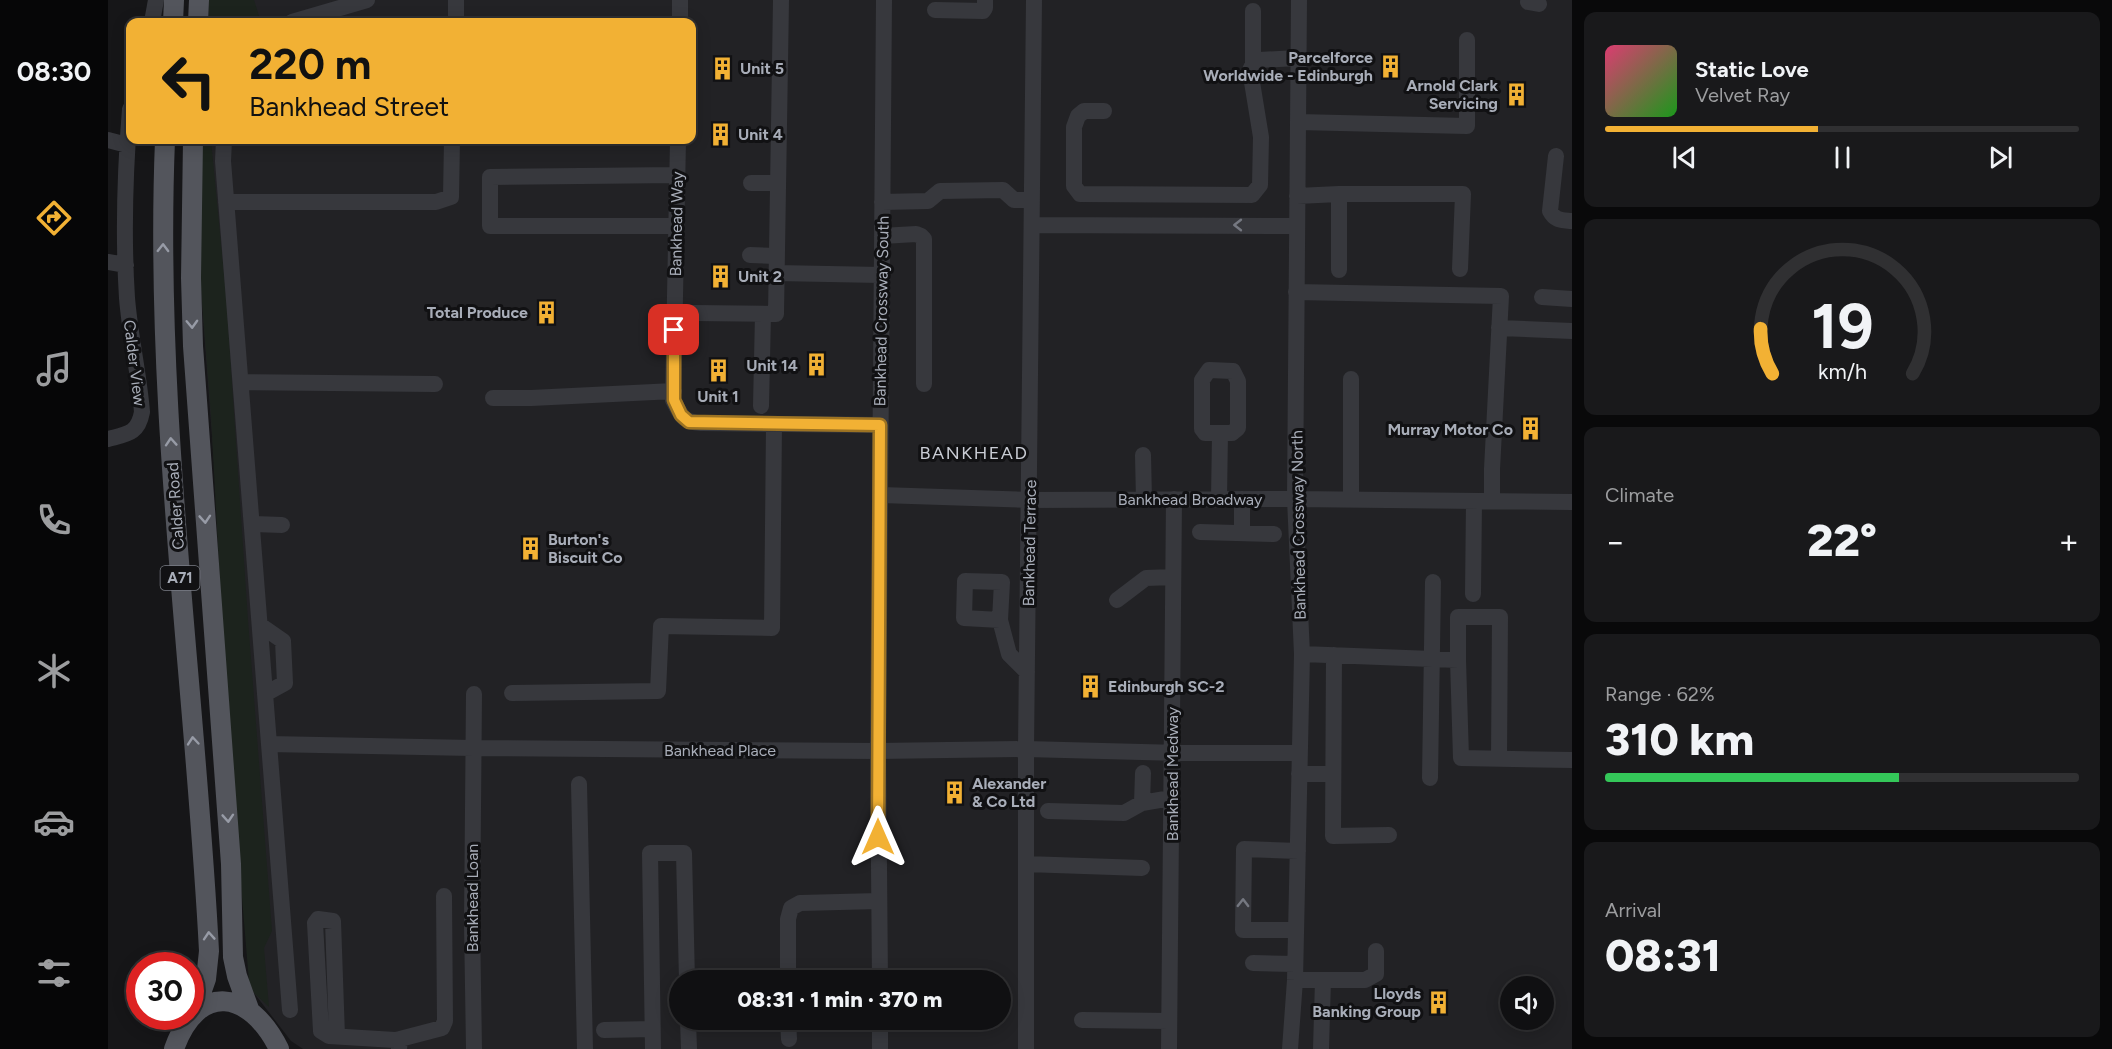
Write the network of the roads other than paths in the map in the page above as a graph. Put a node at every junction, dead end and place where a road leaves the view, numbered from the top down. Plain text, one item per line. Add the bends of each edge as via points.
1 (156, 0) edge
2 (174, 0) edge
3 (199, 0) edge
4 (367, 0) edge
5 (456, 0) edge
6 (680, 0) edge
7 (781, 0) edge
8 (884, 0) edge
9 (985, 0) edge
10 (1034, 0) edge
11 (1299, 0) edge
12 (935, 10) dead end
13 (1253, 11) dead end
14 (325, 17) edge
15 (153, 18) edge
16 (172, 18) edge
17 (198, 18) edge
18 (456, 18) edge
19 (680, 18) edge
20 (1467, 40) dead end
21 (1298, 58) junction
22 (1253, 63) junction
23 (1104, 111) dead end
24 (1298, 122) junction
25 (108, 140) edge
26 (165, 144) edge
27 (193, 144) edge
28 (224, 144) edge
29 (453, 144) edge
30 (678, 144) edge
31 (127, 145) joint
32 (1556, 156) dead end
33 (677, 175) junction
34 (751, 183) dead end
35 (777, 183) junction
36 (1339, 194) junction
37 (1297, 196) junction
38 (1032, 200) junction
39 (882, 201) junction
40 (226, 202) junction
41 (1572, 221) edge
42 (676, 225) junction
43 (1032, 225) junction
44 (1297, 226) junction
45 (882, 236) junction
46 (750, 255) dead end
47 (776, 256) junction
48 (108, 261) edge
49 (126, 265) junction
50 (1460, 269) dead end
51 (1339, 270) dead end
52 (776, 273) junction
53 (881, 274) junction
54 (1296, 292) junction
55 (1542, 297) dead end
56 (1572, 299) edge
57 (693, 313) dead end
58 (763, 314) junction
59 (1499, 328) junction
60 (1572, 331) edge
61 (1351, 379) dead end
62 (241, 382) junction
63 (435, 384) dead end
64 (924, 384) dead end
65 (674, 391) junction
66 (493, 398) dead end
67 (761, 406) dead end
68 (774, 424) junction
69 (880, 425) junction
70 (1220, 433) dead end
71 (108, 439) edge
72 (1143, 455) dead end
73 (880, 495) junction
74 (1174, 499) junction
75 (1219, 499) junction
76 (1242, 499) junction
77 (1295, 499) junction
78 (1030, 500) junction
79 (1144, 500) junction
80 (1352, 500) junction
81 (1474, 501) junction
82 (1492, 501) junction
83 (1572, 502) edge
84 (252, 524) junction
85 (282, 525) dead end
86 (1200, 532) dead end
87 (1242, 532) junction
88 (1274, 534) dead end
89 (1173, 577) junction
90 (1432, 582) dead end
91 (1473, 594) dead end
92 (1118, 600) dead end
93 (1000, 620) dead end
94 (1302, 654) junction
95 (1334, 655) junction
96 (1432, 660) junction
97 (1458, 660) junction
98 (1028, 672) junction
99 (512, 693) dead end
100 (474, 694) dead end
101 (269, 744) junction
102 (472, 748) junction
103 (1026, 749) junction
104 (878, 751) junction
105 (1172, 753) junction
106 (1298, 753) junction
107 (1499, 758) junction
108 (1572, 760) edge
109 (1143, 773) dead end
110 (1299, 774) junction
111 (1333, 774) junction
112 (1430, 778) dead end
113 (579, 784) dead end
114 (1171, 798) junction
115 (1142, 803) junction
116 (1047, 811) dead end
117 (1389, 835) dead end
118 (1298, 851) junction
119 (1026, 864) junction
120 (1142, 868) dead end
121 (444, 896) dead end
122 (879, 901) junction
123 (1295, 930) junction
124 (1376, 951) dead end
125 (1253, 963) dead end
126 (687, 970) edge
127 (788, 970) edge
128 (880, 970) edge
129 (1295, 972) junction
130 (1323, 980) junction
131 (204, 985) edge
132 (204, 1007) edge
133 (249, 1009) junction
134 (290, 1010) dead end
135 (1082, 1020) dead end
136 (1169, 1021) junction
137 (652, 1029) junction
138 (604, 1030) dead end
139 (688, 1030) edge
140 (789, 1030) edge
141 (880, 1030) edge
142 (269, 1031) junction
143 (337, 1036) junction
144 (789, 1039) dead end
145 (177, 1042) edge
146 (399, 1044) edge
147 (163, 1049) edge
148 (279, 1049) edge
149 (290, 1049) edge
150 (474, 1049) edge
151 (585, 1049) edge
152 (653, 1049) edge
153 (689, 1049) edge
154 (880, 1049) edge
155 (1026, 1049) edge
156 (1169, 1049) edge
157 (1290, 1049) edge
158 (1321, 1049) edge

1 - 15 street
2 - 16 main road
3 - 17 main road
4 - 14 street
5 - 18 street
6 - 19 street
7 - 35 street
8 - 39 street, Bankhead Crossway South
9 - 12 street via 982,11
10 - 38 street, Bankhead Terrace
11 - 21 street, Bankhead Crossway North
13 - 22 street
20 - 24 street via 1467,126
21 - 22 street
21 - 24 street, Bankhead Crossway North
22 - 23 street via 1250,70 1261,137 1260,185 1252,195 1080,194 1074,186 1074,127 1084,111
24 - 37 street, Bankhead Crossway North
25 - 31 street
131 -> 26 main road, Calder Road / A71 via 209,951 164,340
27 -> 133 main road, Calder Road / A71 via 193,346 231,864 233,957
28 - 40 street
29 - 40 street via 451,197 436,202
30 - 33 street, Bankhead Way
31 - 49 street, Calder View
32 - 41 street via 1550,211 1553,218
33 - 42 street, Bankhead Way
33 - 42 street via 490,177 490,226
34 - 35 street
35 - 47 street
36 - 37 street
36 - 50 street via 1463,194
36 - 51 street
37 - 44 street, Bankhead Crossway North
38 - 39 street via 1014,200 1003,190 940,191 928,201
38 - 43 street, Bankhead Terrace
39 - 45 street, Bankhead Crossway South
40 - 62 street
42 - 65 street, Bankhead Way
44 -> 43 street
43 - 78 street, Bankhead Terrace
44 - 54 street, Bankhead Crossway North
45 - 53 street, Bankhead Crossway South
45 - 64 street via 916,234 924,239
46 - 47 street
47 - 52 street
48 - 49 street
49 - 71 street, Calder View via 142,412 135,429
52 - 53 street
52 - 58 street via 776,314
53 - 69 street, Bankhead Crossway South
54 - 59 street via 1501,296
54 - 77 street, Bankhead Crossway North
55 - 56 street
57 - 58 street
58 - 67 street
59 - 60 street
59 - 82 street
61 - 80 street
62 - 63 street
62 - 84 street
65 - 66 street
65 - 68 street, Bankhead Way via 681,415 689,422
68 - 69 street
68 - 99 street via 772,628 661,626 658,691
69 - 73 street, Bankhead Crossway South
70 - 75 street
72 - 79 street
73 - 78 street, Bankhead Broadway
73 - 104 street, Bankhead Crossway South
74 - 75 street, Bankhead Broadway
74 - 79 street, Bankhead Broadway
74 - 89 street, Bankhead Medway
75 - 76 street, Bankhead Broadway
76 - 77 street, Bankhead Broadway
76 - 87 street
77 - 80 street, Bankhead Broadway
77 - 94 street, Bankhead Crossway North
78 - 79 street, Bankhead Broadway
78 - 98 street, Bankhead Terrace
80 - 81 street, Bankhead Broadway
81 - 82 street, Bankhead Broadway
81 - 91 street
82 - 83 street, Bankhead Broadway
84 - 85 street
84 - 101 street
86 - 87 street
87 - 88 street
89 - 92 street via 1146,578
89 - 105 street, Bankhead Medway
90 - 96 street
93 - 98 street via 1009,654
94 - 95 street
94 - 106 street, Bankhead Crossway North
95 - 96 street
95 - 111 street
96 - 97 street
96 - 112 street
97 - 107 street via 1461,758
97 - 107 street via 1458,617 1500,617
98 - 103 street, Bankhead Terrace
100 - 102 street, Bankhead Loan
101 - 102 street, Bankhead Place
101 - 134 street
102 - 104 street, Bankhead Place
102 - 150 street, Bankhead Loan
103 - 104 street, Bankhead Place
103 - 105 street, Bankhead Place
103 - 119 street, Bankhead Terrace
104 - 122 street, Bankhead Crossway South
105 - 106 street, Bankhead Place
105 - 114 street, Bankhead Medway
106 - 110 street, Bankhead Crossway North
107 - 108 street
109 - 115 street
110 - 111 street
110 - 118 street, Bankhead Crossway North
111 - 117 street via 1333,836
113 - 151 street
114 - 115 street
114 - 136 street, Bankhead Medway
115 - 116 street via 1124,813
118 - 123 street, Bankhead Crossway North
123 -> 118 street via 1243,930 1244,849
119 - 120 street
119 - 155 street, Bankhead Terrace
121 - 146 street via 445,1021 442,1028
122 - 127 street via 800,903 791,908
122 - 128 street, Bankhead Crossway South
123 - 129 street, Bankhead Crossway North
124 - 130 street via 1376,974 1365,980
125 - 129 street
126 - 137 street via 684,853 650,853
129 - 130 street
129 - 157 street, Bankhead Crossway North
130 - 158 street
132 - 133 main road via 219,1001
133 - 142 main road, A71
135 - 136 street
136 - 156 street, Bankhead Medway
137 - 138 street
137 - 152 street
139 - 153 street
140 - 144 street
141 - 154 street
142 - 148 main road, A71
142 - 149 street
143 - 143 street via 321,1031 315,923 323,919 333,921
143 - 146 street
145 - 147 main road

